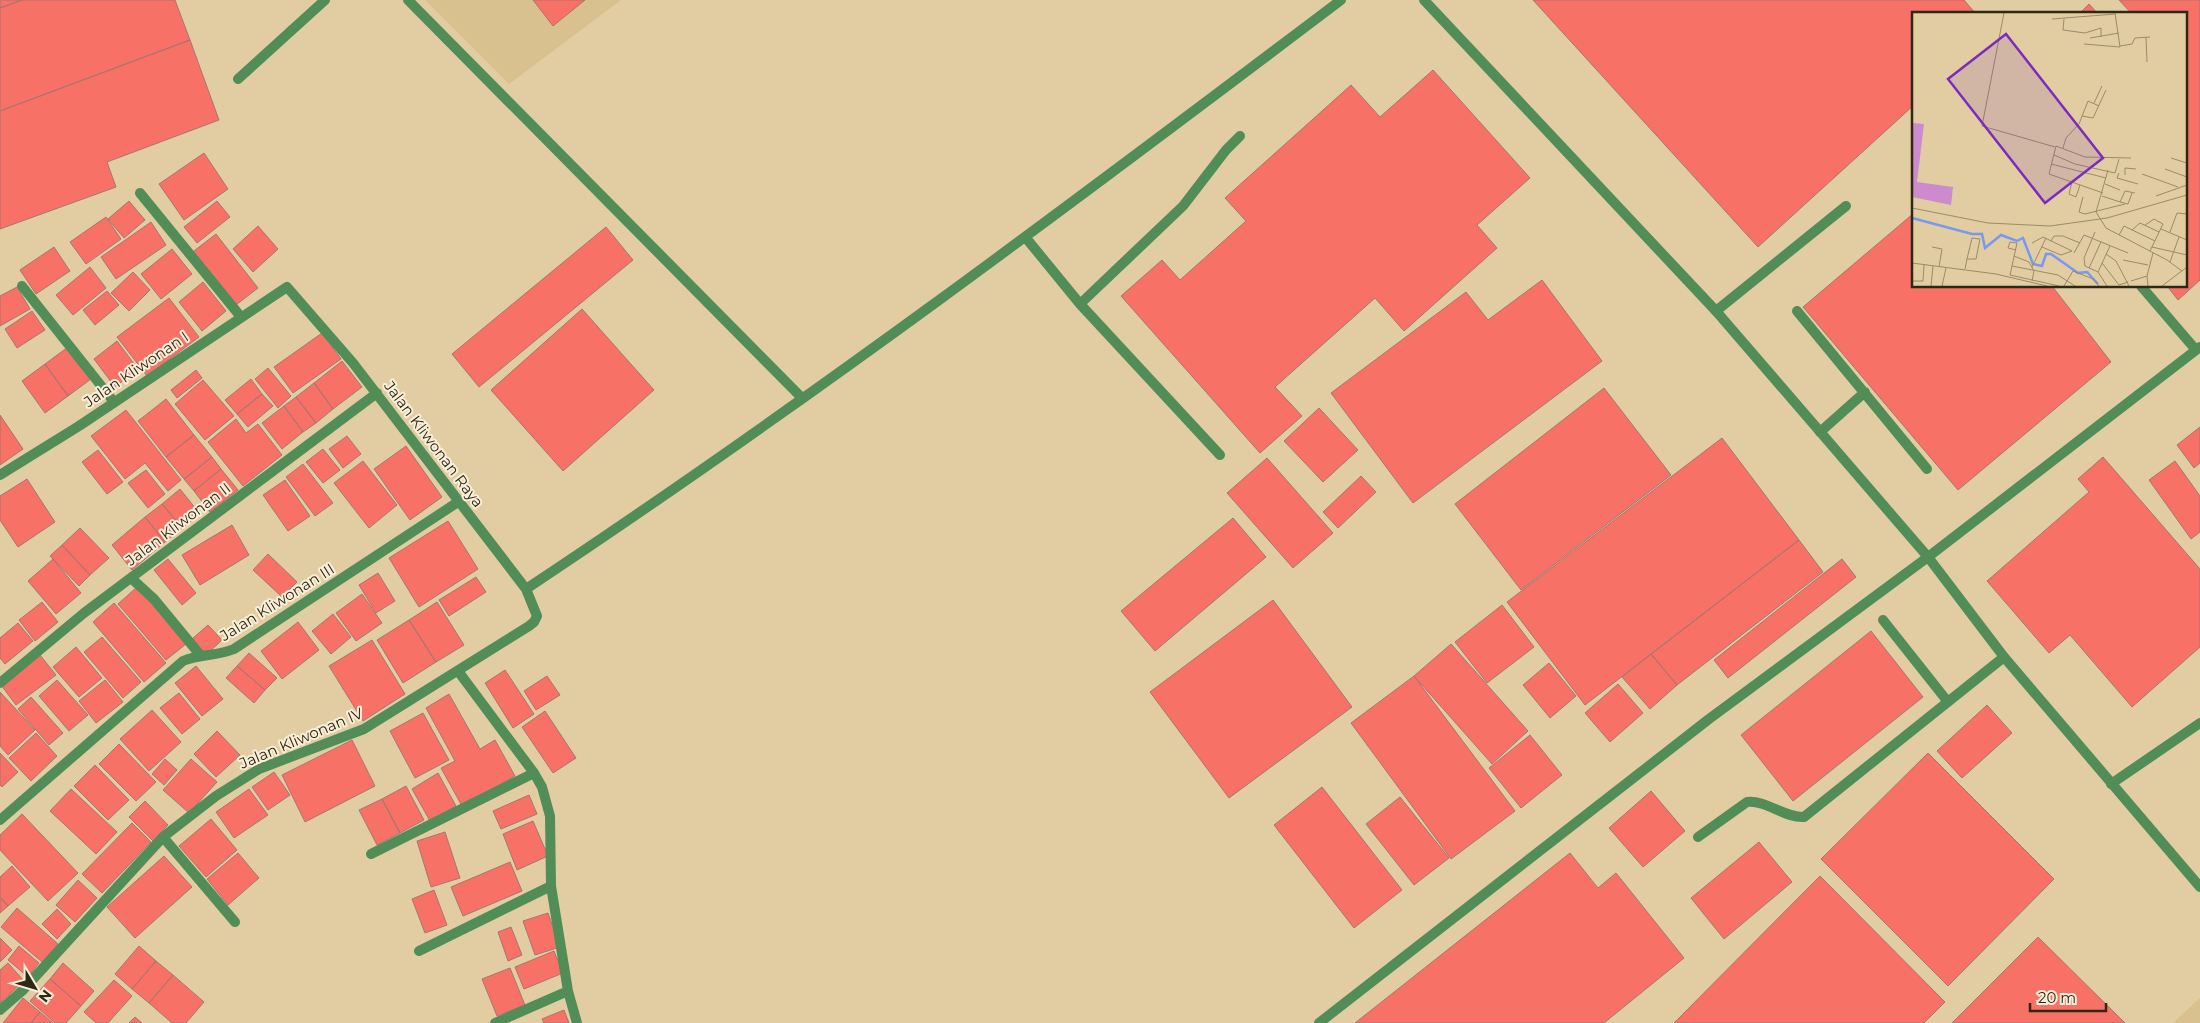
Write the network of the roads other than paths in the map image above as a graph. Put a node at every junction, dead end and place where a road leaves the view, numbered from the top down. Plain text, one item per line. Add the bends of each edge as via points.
1 (325, 0) edge
2 (408, 0) edge
3 (1341, 0) edge
4 (1424, 0) edge
5 (238, 79) dead end
6 (1240, 136) dead end
7 (140, 193) dead end
8 (1846, 206) dead end
9 (1026, 238) junction
10 (22, 286) dead end
11 (287, 287) joint
12 (2144, 288) edge
13 (1080, 304) junction
14 (1797, 310) dead end
15 (1716, 311) junction
16 (241, 317) junction
17 (2198, 348) edge
18 (1864, 392) junction
19 (377, 393) junction
20 (802, 398) junction
21 (114, 402) junction
22 (1820, 432) junction
23 (1220, 455) dead end
24 (1928, 469) dead end
25 (0, 474) edge
26 (458, 502) junction
27 (1928, 557) junction
28 (131, 578) junction
29 (526, 589) junction
30 (1883, 620) dead end
31 (529, 626) joint
32 (202, 656) junction
33 (2004, 657) junction
34 (458, 671) junction
35 (0, 682) edge
36 (1948, 702) junction
37 (2200, 723) edge
38 (534, 773) junction
39 (2112, 784) junction
40 (0, 820) edge
41 (163, 837) junction
42 (1698, 837) dead end
43 (372, 854) dead end
44 (551, 886) junction
45 (2200, 887) edge
46 (234, 922) dead end
47 (419, 951) dead end
48 (568, 991) junction
49 (0, 1010) edge
50 (495, 1023) edge
51 (577, 1023) edge
52 (1319, 1023) edge

1 - 5 street
2 - 20 street
3 - 9 street
4 - 15 street
6 - 13 street via 1183,206
7 - 16 street
8 - 15 street
9 - 13 street
9 - 20 street
10 - 21 street
11 - 16 street, Jalan Kliwonan I
11 - 19 street, Jalan Kliwonan Raya
12 - 17 street
13 - 23 street
14 - 18 street
15 - 22 street
16 - 21 street, Jalan Kliwonan I
17 - 27 street
18 - 22 street
18 - 24 street
19 - 26 street, Jalan Kliwonan Raya
19 - 28 street, Jalan Kliwonan II
20 - 29 street
21 - 25 street, Jalan Kliwonan I
22 - 27 street
26 - 29 street, Jalan Kliwonan Raya
26 - 32 street, Jalan Kliwonan III via 234,649
27 - 33 street
27 - 52 street via 1702,725
28 - 32 street
28 - 35 street, Jalan Kliwonan II
29 - 31 street, Jalan Kliwonan Raya via 537,616
30 - 36 street
31 - 34 street, Jalan Kliwonan IV
32 - 40 street, Jalan Kliwonan III via 183,661
33 - 36 street
33 - 39 street
34 - 38 street
34 - 41 street, Jalan Kliwonan IV via 364,729 259,769 216,796
36 - 42 street via 1804,816 1795,817 1756,801 1747,802
37 - 39 street
38 - 43 street
38 - 44 street via 542,787 550,816
39 - 45 street
41 - 46 street
41 - 49 street, Jalan Kliwonan IV via 22,991
44 - 47 street
44 - 48 street
48 - 50 street
48 - 51 street

